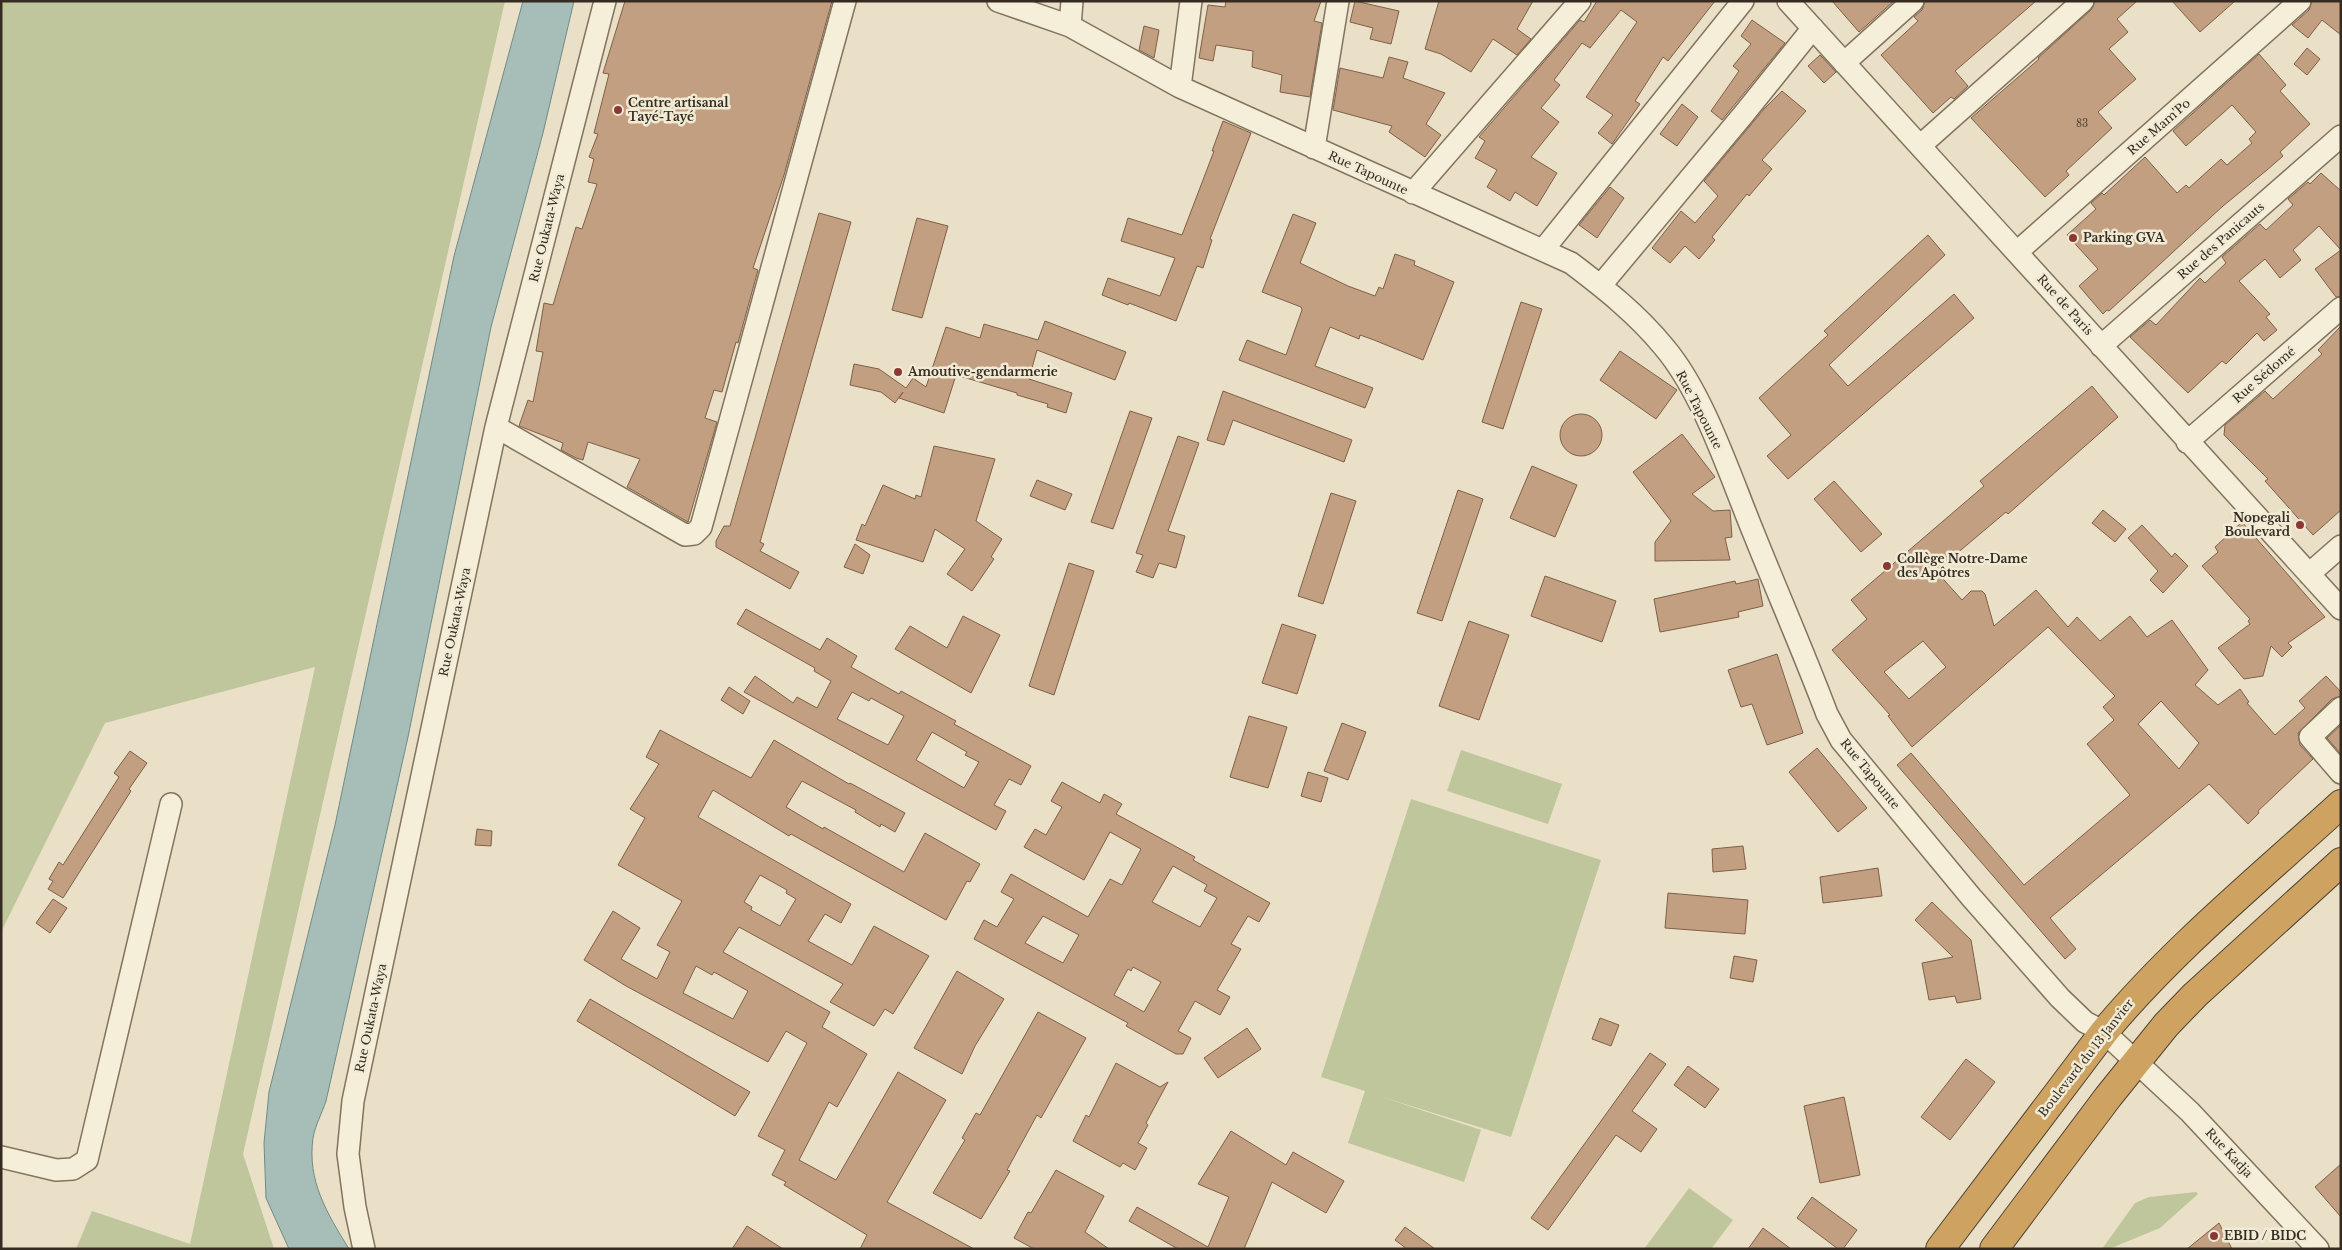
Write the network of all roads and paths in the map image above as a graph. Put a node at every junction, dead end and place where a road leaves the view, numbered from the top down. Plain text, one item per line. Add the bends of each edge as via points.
1 (605, 1) edge
2 (845, 1) edge
3 (998, 1) edge
4 (1072, 1) edge
5 (1191, 1) edge
6 (1338, 1) edge
7 (1580, 1) edge
8 (1743, 1) edge
9 (1788, 1) edge
10 (1914, 1) edge
11 (2083, 1) edge
12 (2300, 1) edge
13 (1070, 26) junction
14 (1813, 28) junction
15 (1844, 63) junction
16 (1180, 88) junction
17 (2341, 136) edge
18 (1921, 145) junction
19 (1314, 148) junction
20 (1413, 194) junction
21 (1543, 250) junction
22 (2017, 252) junction
23 (1601, 285) junction
24 (2341, 308) edge
25 (2101, 346) junction
26 (496, 427) junction
27 (2187, 442) junction
28 (2341, 546) edge
29 (2309, 574) junction
30 (2341, 609) edge
31 (2341, 708) edge
32 (2338, 765) edge
33 (171, 804) dead end
34 (2341, 804) edge
35 (2341, 862) edge
36 (2104, 1032) junction
37 (2136, 1062) junction
38 (1, 1157) edge
39 (364, 1249) edge
40 (1940, 1249) edge
41 (1994, 1249) edge
42 (2318, 1249) edge

1 - 26 street, Rue Oukata-Waya
2 - 26 street via 701,527 694,534 685,535
3 - 13 street, Rue Tapounte
4 - 13 street
5 - 16 street
6 - 19 street
7 - 20 street
8 - 21 street
9 - 14 street, Rue de Paris
10 - 15 street
11 - 18 street
12 - 22 street, Rue Mam'Po
13 - 16 street, Rue Tapounte
14 - 15 street, Rue de Paris
14 - 23 street
15 - 18 street, Rue de Paris
16 - 19 street, Rue Tapounte
17 - 25 street, Rue des Panicauts
18 - 22 street, Rue de Paris
19 - 20 street, Rue Tapounte
20 - 21 street, Rue Tapounte
21 - 23 street, Rue Tapounte via 1570,263
22 - 25 street, Rue de Paris
23 - 36 street, Rue Tapounte via 1664,347 1687,380 1724,459 1827,714 1841,740 1971,898 2060,998 2085,1022
24 - 27 street, Rue Sédomé
25 - 27 street, Rue de Paris
26 - 39 street, Rue Oukata-Waya via 353,1101 348,1154 354,1207
27 - 29 street, Rue de Paris
28 - 29 street
29 - 30 street, Rue de Paris
31 - 32 street via 2310,737
33 - 38 street via 87,1160 73,1169 56,1170
34 - 36 highway, Boulevard du 13 Janvier via 2164,966
35 - 37 highway via 2195,995
36 - 37 street, Rue Tapounte
36 - 40 highway, Boulevard du 13 Janvier
37 - 41 highway
37 - 42 street, Rue Kadja via 2190,1112

